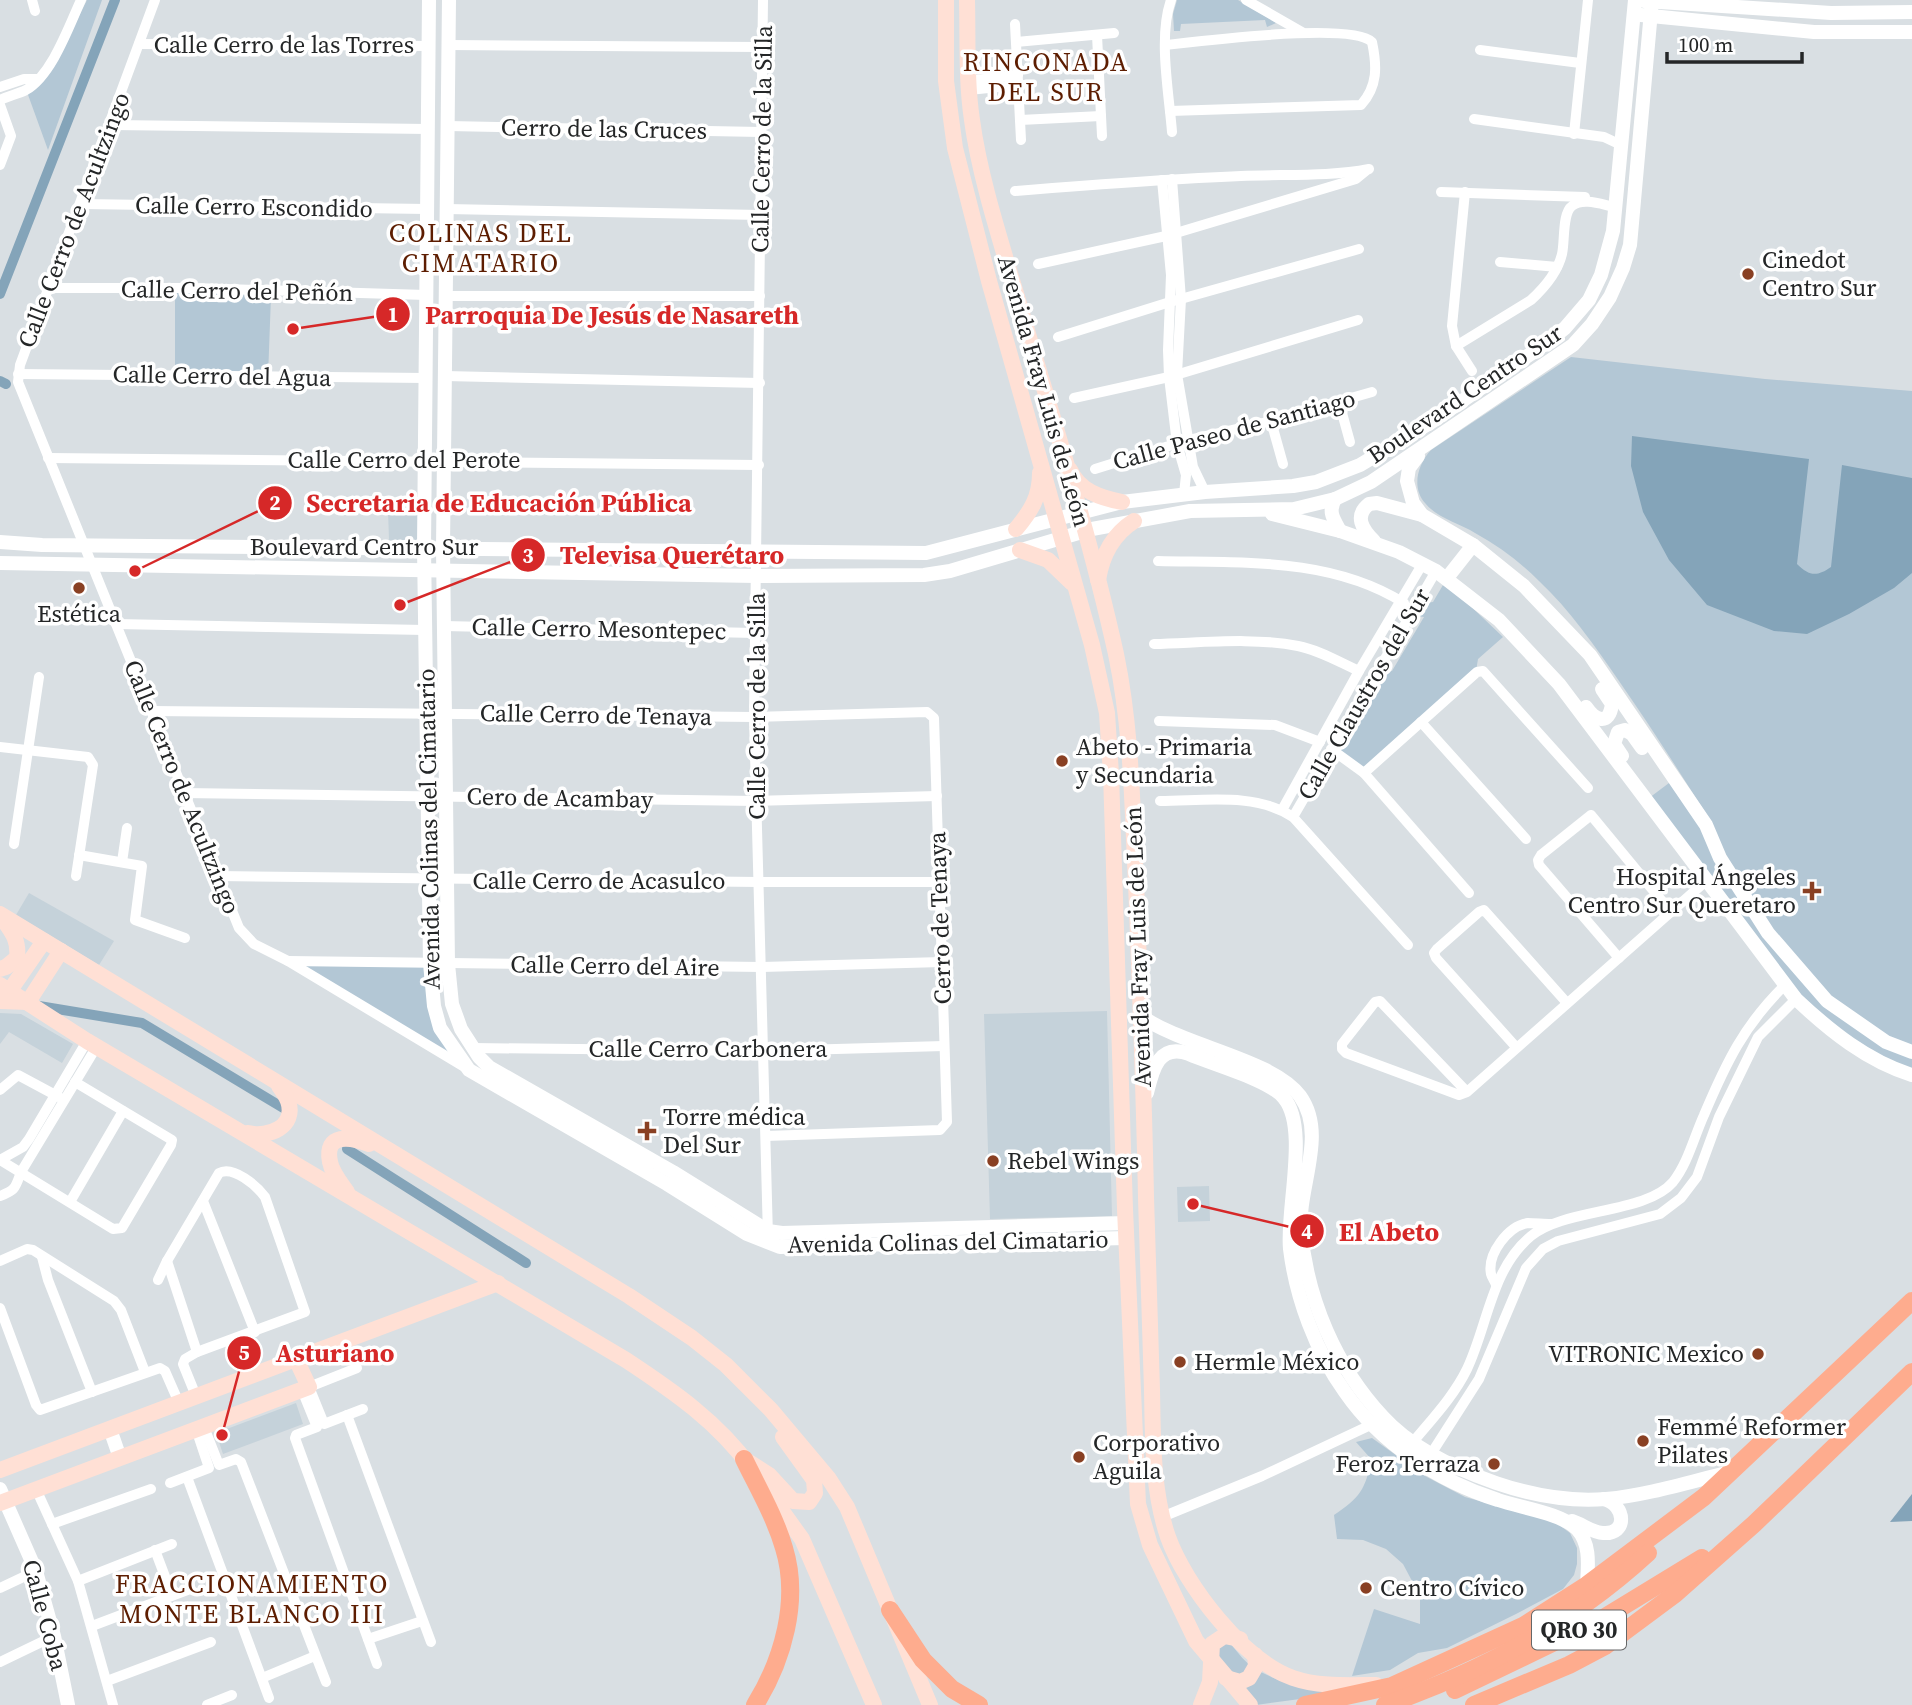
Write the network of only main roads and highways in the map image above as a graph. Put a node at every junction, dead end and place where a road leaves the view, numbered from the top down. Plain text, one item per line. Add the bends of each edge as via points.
1 (946, 0) edge
2 (967, 0) edge
3 (968, 20) junction
4 (947, 98) junction
5 (1063, 455) junction
6 (1040, 460) junction
7 (1122, 502) road end
8 (1134, 521) road end
9 (1016, 529) road end
10 (1020, 550) road end
11 (1097, 583) junction
12 (1074, 585) junction
13 (0, 915) edge
14 (44, 941) junction
15 (61, 951) junction
16 (0, 969) edge
17 (3, 994) edge
18 (28, 1002) junction
19 (277, 1083) junction
20 (235, 1129) junction
21 (404, 1157) junction
22 (351, 1198) junction
23 (464, 1263) junction
24 (498, 1283) junction
25 (453, 1300) junction
26 (1912, 1301) edge
27 (1130, 1314) junction
28 (1149, 1314) junction
29 (296, 1359) junction
30 (1912, 1373) edge
31 (771, 1410) junction
32 (744, 1459) junction
33 (0, 1470) edge
34 (2, 1497) edge
35 (1692, 1507) junction
36 (1730, 1545) junction
37 (890, 1610) junction
38 (1523, 1626) junction
39 (1240, 1639) junction
40 (1255, 1655) junction
41 (1210, 1659) junction
42 (1226, 1678) junction
43 (1392, 1686) junction
44 (1418, 1701) edge
45 (755, 1705) edge
46 (874, 1705) edge
47 (930, 1705) edge
48 (979, 1705) edge
49 (1201, 1705) edge
50 (1250, 1705) edge
51 (1305, 1705) edge
52 (1352, 1705) edge
53 (1385, 1705) edge
54 (1475, 1705) edge

1 - 4 main road, Avenida Fray Luis de León
2 - 3 main road, Avenida Fray Luis de León
3 - 4 main road via 957,32
3 - 5 main road, Avenida Fray Luis de León via 968,85 978,151
4 - 6 main road, Avenida Fray Luis de León via 963,181
5 - 7 main road via 1080,485 1103,499
5 - 11 main road, Avenida Fray Luis de León
6 - 9 main road via 1035,503
6 - 12 main road, Avenida Fray Luis de León
8 - 11 main road via 1108,546
10 - 12 main road via 1048,560
11 - 28 main road, Avenida Fray Luis de León via 1128,713
12 - 27 main road, Avenida Fray Luis de León via 1107,713
13 - 14 main road
13 - 16 main road via 19,946 17,958
14 - 15 main road
14 - 17 main road
15 - 18 main road
15 - 19 main road
17 - 18 main road
18 - 20 main road
19 - 20 main road via 289,1110 279,1129 260,1136
19 - 21 main road
20 - 22 main road
21 - 22 main road via 354,1138 336,1141 330,1147 329,1161
21 - 31 main road via 691,1338
22 - 23 main road
23 - 24 main road
23 - 25 main road via 467,1280
24 - 25 main road
24 - 32 main road via 672,1390 717,1427
25 - 29 main road
26 - 35 highway, QRO 30
27 - 28 main road
27 - 41 main road, Avenida Fray Luis de León via 1141,1520 1196,1641
28 - 39 main road, Avenida Fray Luis de León via 1154,1447 1162,1517 1183,1571 1213,1613
29 - 33 main road
29 - 34 main road via 306,1389
30 - 36 highway, QRO 30
31 - 32 main road via 779,1433 814,1480 812,1498 804,1503 793,1501 769,1475
31 - 37 main road via 810,1454 847,1507
32 - 45 highway via 777,1528 789,1576 787,1625 771,1675
32 - 46 main road via 802,1539
35 - 38 highway, QRO 30
35 - 44 highway, QRO 30 via 1668,1535 1566,1619
36 - 44 highway, QRO 30 via 1602,1619 1511,1664
36 - 54 highway, QRO 30 via 1675,1594 1605,1646
37 - 47 main road
37 - 48 highway via 923,1660 952,1689
38 - 43 highway, QRO 30
38 - 52 highway via 1515,1640 1396,1694
39 - 40 main road, Avenida Fray Luis de León
39 - 41 main road via 1219,1637 1212,1644
40 - 42 main road via 1256,1666 1249,1678 1240,1682
40 - 43 main road, Avenida Fray Luis de León via 1281,1673 1312,1683
41 - 42 main road, Avenida Fray Luis de León
41 - 49 main road via 1210,1682
42 - 50 main road, Avenida Fray Luis de León
43 - 51 highway, QRO 30
44 - 53 highway, QRO 30

